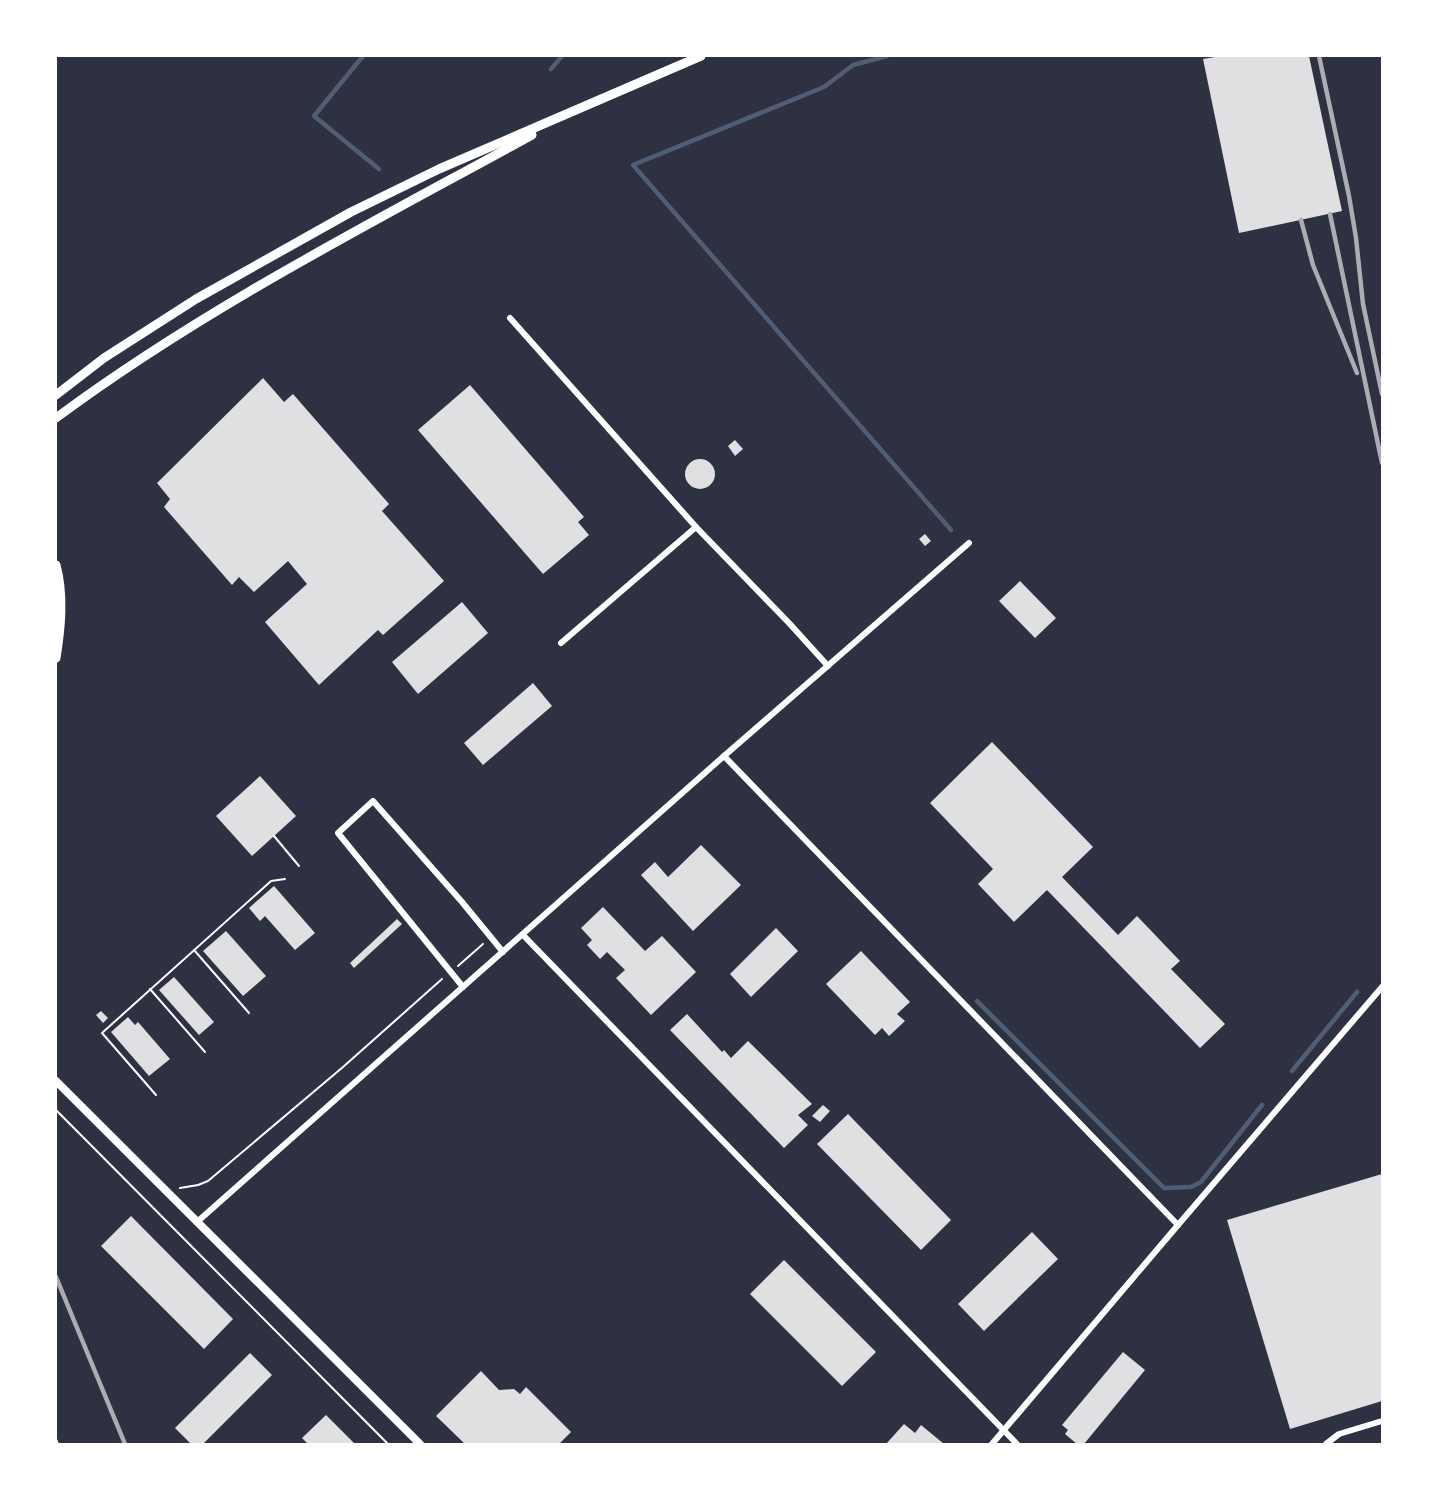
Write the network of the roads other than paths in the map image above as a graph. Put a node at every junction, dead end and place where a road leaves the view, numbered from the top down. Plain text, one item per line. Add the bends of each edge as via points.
1 (701, 56) edge
2 (584, 107) junction
3 (510, 318) dead end
4 (104, 358) junction
5 (56, 388) edge
6 (56, 395) edge
7 (56, 419) edge
8 (696, 527) junction
9 (969, 543) dead end
10 (56, 565) edge
11 (561, 643) dead end
12 (56, 657) edge
13 (828, 666) junction
14 (724, 756) junction
15 (523, 934) junction
16 (503, 952) junction
17 (463, 987) junction
18 (1383, 987) edge
19 (56, 1082) edge
20 (197, 1222) junction
21 (1178, 1225) junction
22 (1383, 1421) edge
23 (1003, 1431) junction
24 (420, 1444) edge
25 (992, 1444) edge
26 (1017, 1444) edge
27 (1326, 1444) edge

1 - 2 highway
2 - 4 highway via 439,169 351,212 196,299
2 - 7 highway via 387,213 206,317
3 - 8 street
4 - 5 highway
4 - 6 highway
8 - 11 street
8 - 13 street
9 - 13 street
10 - 12 highway via 61,608
13 - 14 street
14 - 15 street
14 - 21 street
15 - 16 street
15 - 23 street
16 - 17 street
16 - 17 street via 373,801 338,833
17 - 20 street
18 - 21 street
19 - 20 street
20 - 24 street
21 - 23 street
22 - 27 street via 1339,1434
23 - 25 street
23 - 26 street

